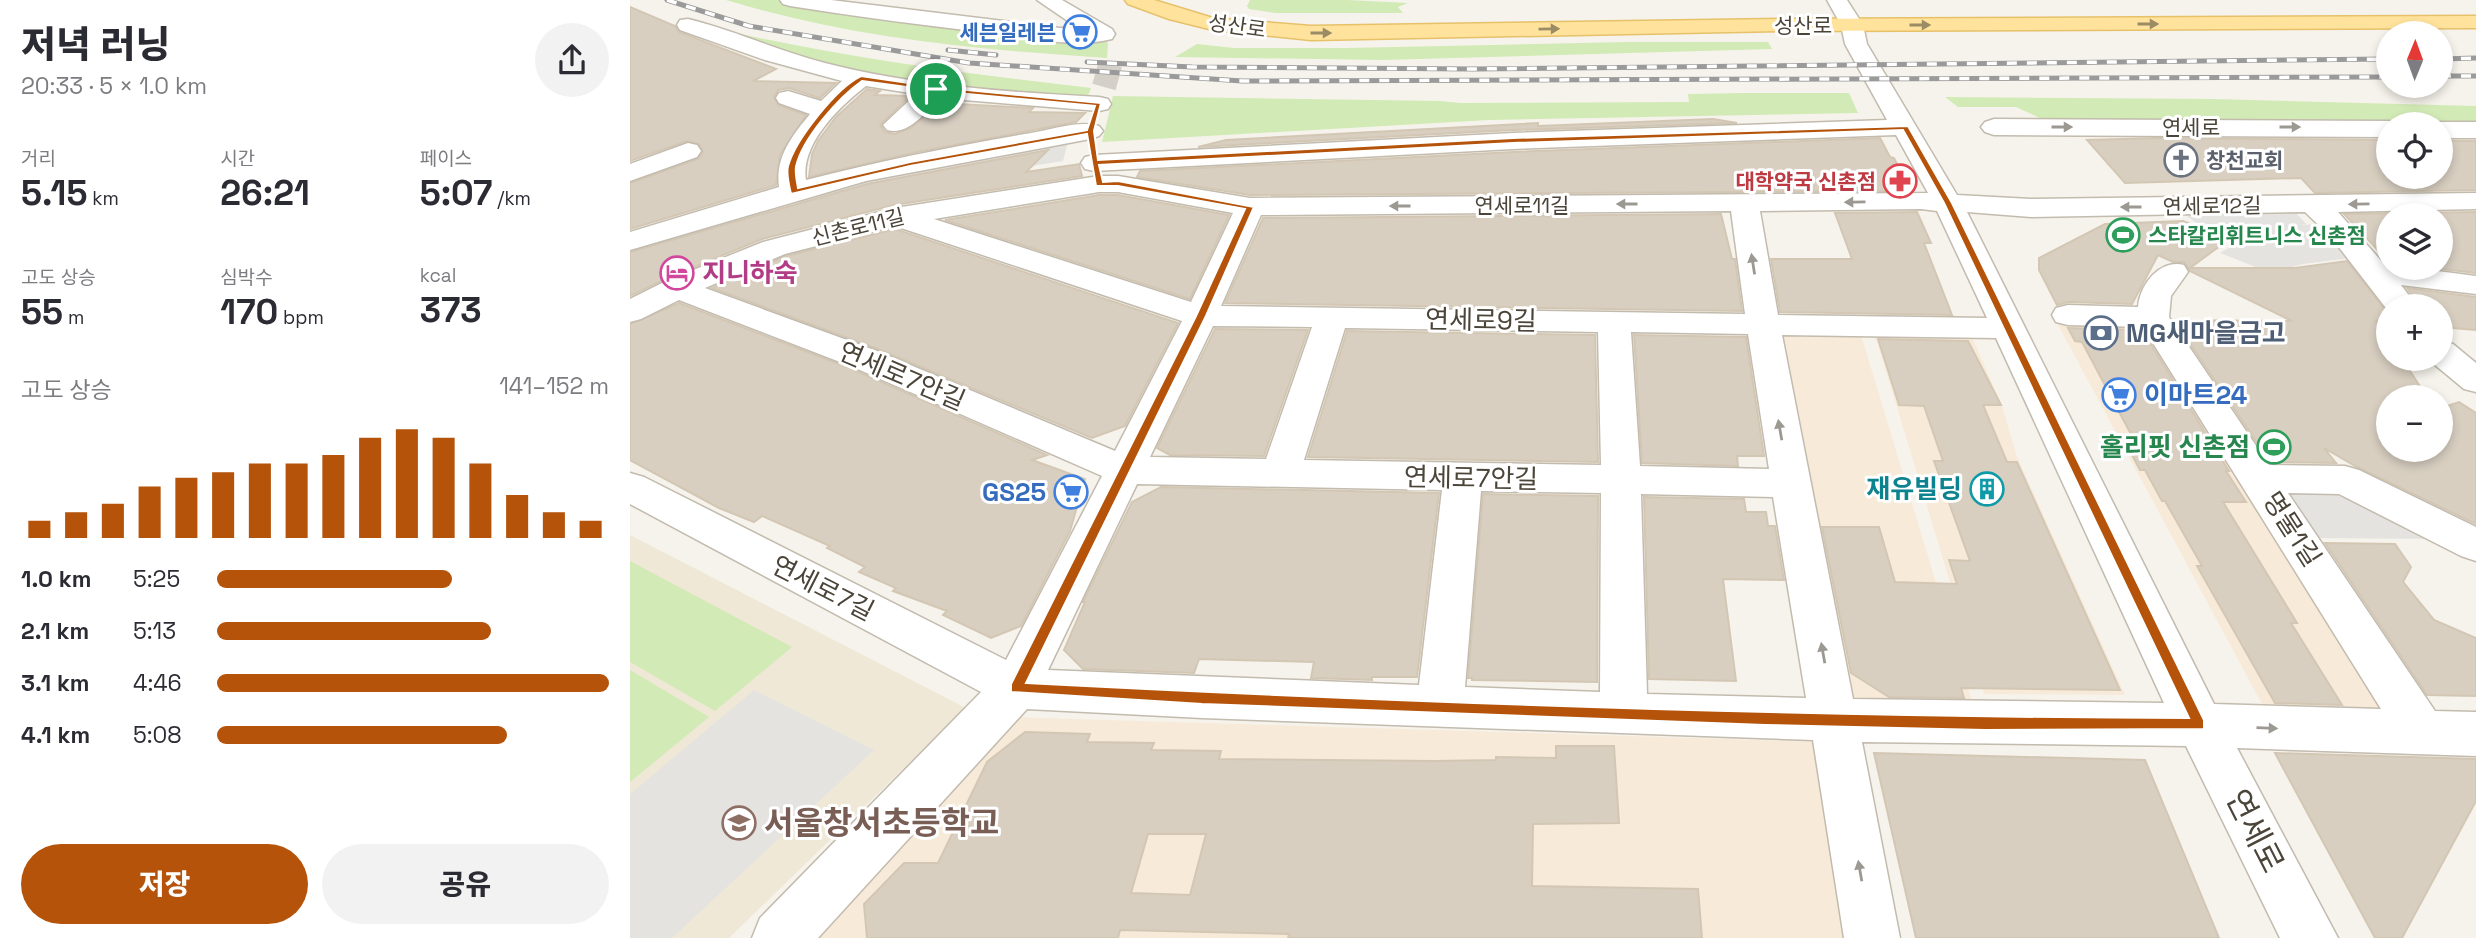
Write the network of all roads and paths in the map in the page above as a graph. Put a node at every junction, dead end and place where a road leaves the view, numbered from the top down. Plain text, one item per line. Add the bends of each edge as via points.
1 (790, 0) edge
2 (1047, 0) edge
3 (1135, 0) edge
4 (1201, 0) edge
5 (1837, 0) edge
6 (1231, 4) dead end
7 (2476, 22) edge
8 (688, 25) dead end
9 (1852, 25) junction
10 (1253, 30) junction
11 (1104, 34) junction
12 (1884, 44) dead end
13 (1112, 58) tunnel mouth
14 (861, 78) junction
15 (936, 89) junction
16 (1914, 95) dead end
17 (788, 98) dead end
18 (826, 111) junction
19 (896, 125) dead end
20 (1994, 127) dead end
21 (1896, 128) junction
22 (2376, 129) edge
23 (2453, 130) edge
24 (2476, 130) edge
25 (1090, 131) junction
26 (688, 151) dead end
27 (630, 173) edge
28 (1097, 173) junction
29 (794, 192) junction
30 (2476, 201) edge
31 (1744, 203) junction
32 (1948, 203) junction
33 (2314, 205) junction
34 (1250, 207) junction
35 (895, 216) junction
36 (630, 242) edge
37 (2173, 272) dead end
38 (2374, 272) junction
39 (2476, 285) edge
40 (677, 288) junction
41 (2391, 294) edge
42 (630, 312) edge
43 (2068, 315) dead end
44 (1201, 316) junction
45 (2153, 317) junction
46 (1332, 318) junction
47 (1614, 322) junction
48 (1762, 324) junction
49 (2006, 328) junction
50 (1124, 470) junction
51 (1280, 474) junction
52 (1462, 478) junction
53 (2260, 479) junction
54 (1621, 482) junction
55 (1789, 483) junction
56 (630, 487) edge
57 (2476, 545) edge
58 (1016, 688) junction
59 (1440, 706) junction
60 (1624, 714) junction
61 (1835, 720) junction
62 (2199, 725) junction
63 (2422, 733) junction
64 (2476, 734) edge
65 (780, 938) edge
66 (1872, 938) edge
67 (2310, 938) edge

1 - 11 street via 1060,35
2 - 11 street
3 - 4 main road
3 - 10 main road, 성산로 via 1196,21
5 - 9 street, 연세로
6 - 10 main road
9 -> 7 main road, 성산로
8 - 14 street via 769,54
10 -> 9 main road, 성산로 via 1331,33
9 - 12 street, 연세로
9 - 21 street, 연세로 via 1856,44 1889,104
11 - 13 street via 1114,43
14 - 15 street
14 - 18 street
15 - 19 street
15 - 25 street via 1101,96
16 - 32 street, 연세로 via 1922,127 1948,181
17 - 18 street
18 - 29 street via 794,158
20 -> 22 street, 연세로
21 - 28 street via 1513,141
21 - 32 street, 연세로
23 - 24 street
25 - 28 street
25 - 29 street via 910,164
26 - 27 street
28 - 34 street, 연세로11길 via 1118,184
28 - 35 street, 신촌로11길
29 - 36 street
30 -> 33 street, 연세로12길
32 -> 31 street, 연세로11길
31 -> 34 street, 연세로11길
48 -> 31 street
33 -> 32 street, 연세로12길 via 2031,208
32 - 49 street, 연세로
33 - 38 street
34 - 44 street
35 - 40 street, 신촌로11길 via 774,248
35 - 44 street, 연세로9길
37 - 45 street via 2155,295
38 - 39 street
38 - 41 street
40 - 42 street, 신촌로11길
40 - 50 street, 연세로7안길 via 865,359
43 - 45 street
44 - 46 street, 연세로9길
44 - 50 street
45 - 53 street, 명물1길
46 - 47 street, 연세로9길
46 - 51 street
47 - 48 street, 연세로9길
47 - 54 street
48 - 49 street, 연세로9길
55 -> 48 street
49 - 62 street, 연세로
50 - 51 street, 연세로7안길
50 - 58 street
51 - 52 street, 연세로7안길
52 - 54 street, 연세로7안길
52 - 59 street
53 - 57 street via 2345,480
53 - 63 street, 명물1길
54 - 55 street, 연세로7안길
54 - 60 street
61 -> 55 street
56 - 58 street, 연세로7길
58 - 59 street, 연세로7길
58 - 65 street
59 - 60 street, 연세로7길
60 - 61 street, 연세로7길
61 - 62 street, 연세로7길
66 -> 61 street
62 -> 63 street
62 - 67 street, 연세로
63 - 64 street

